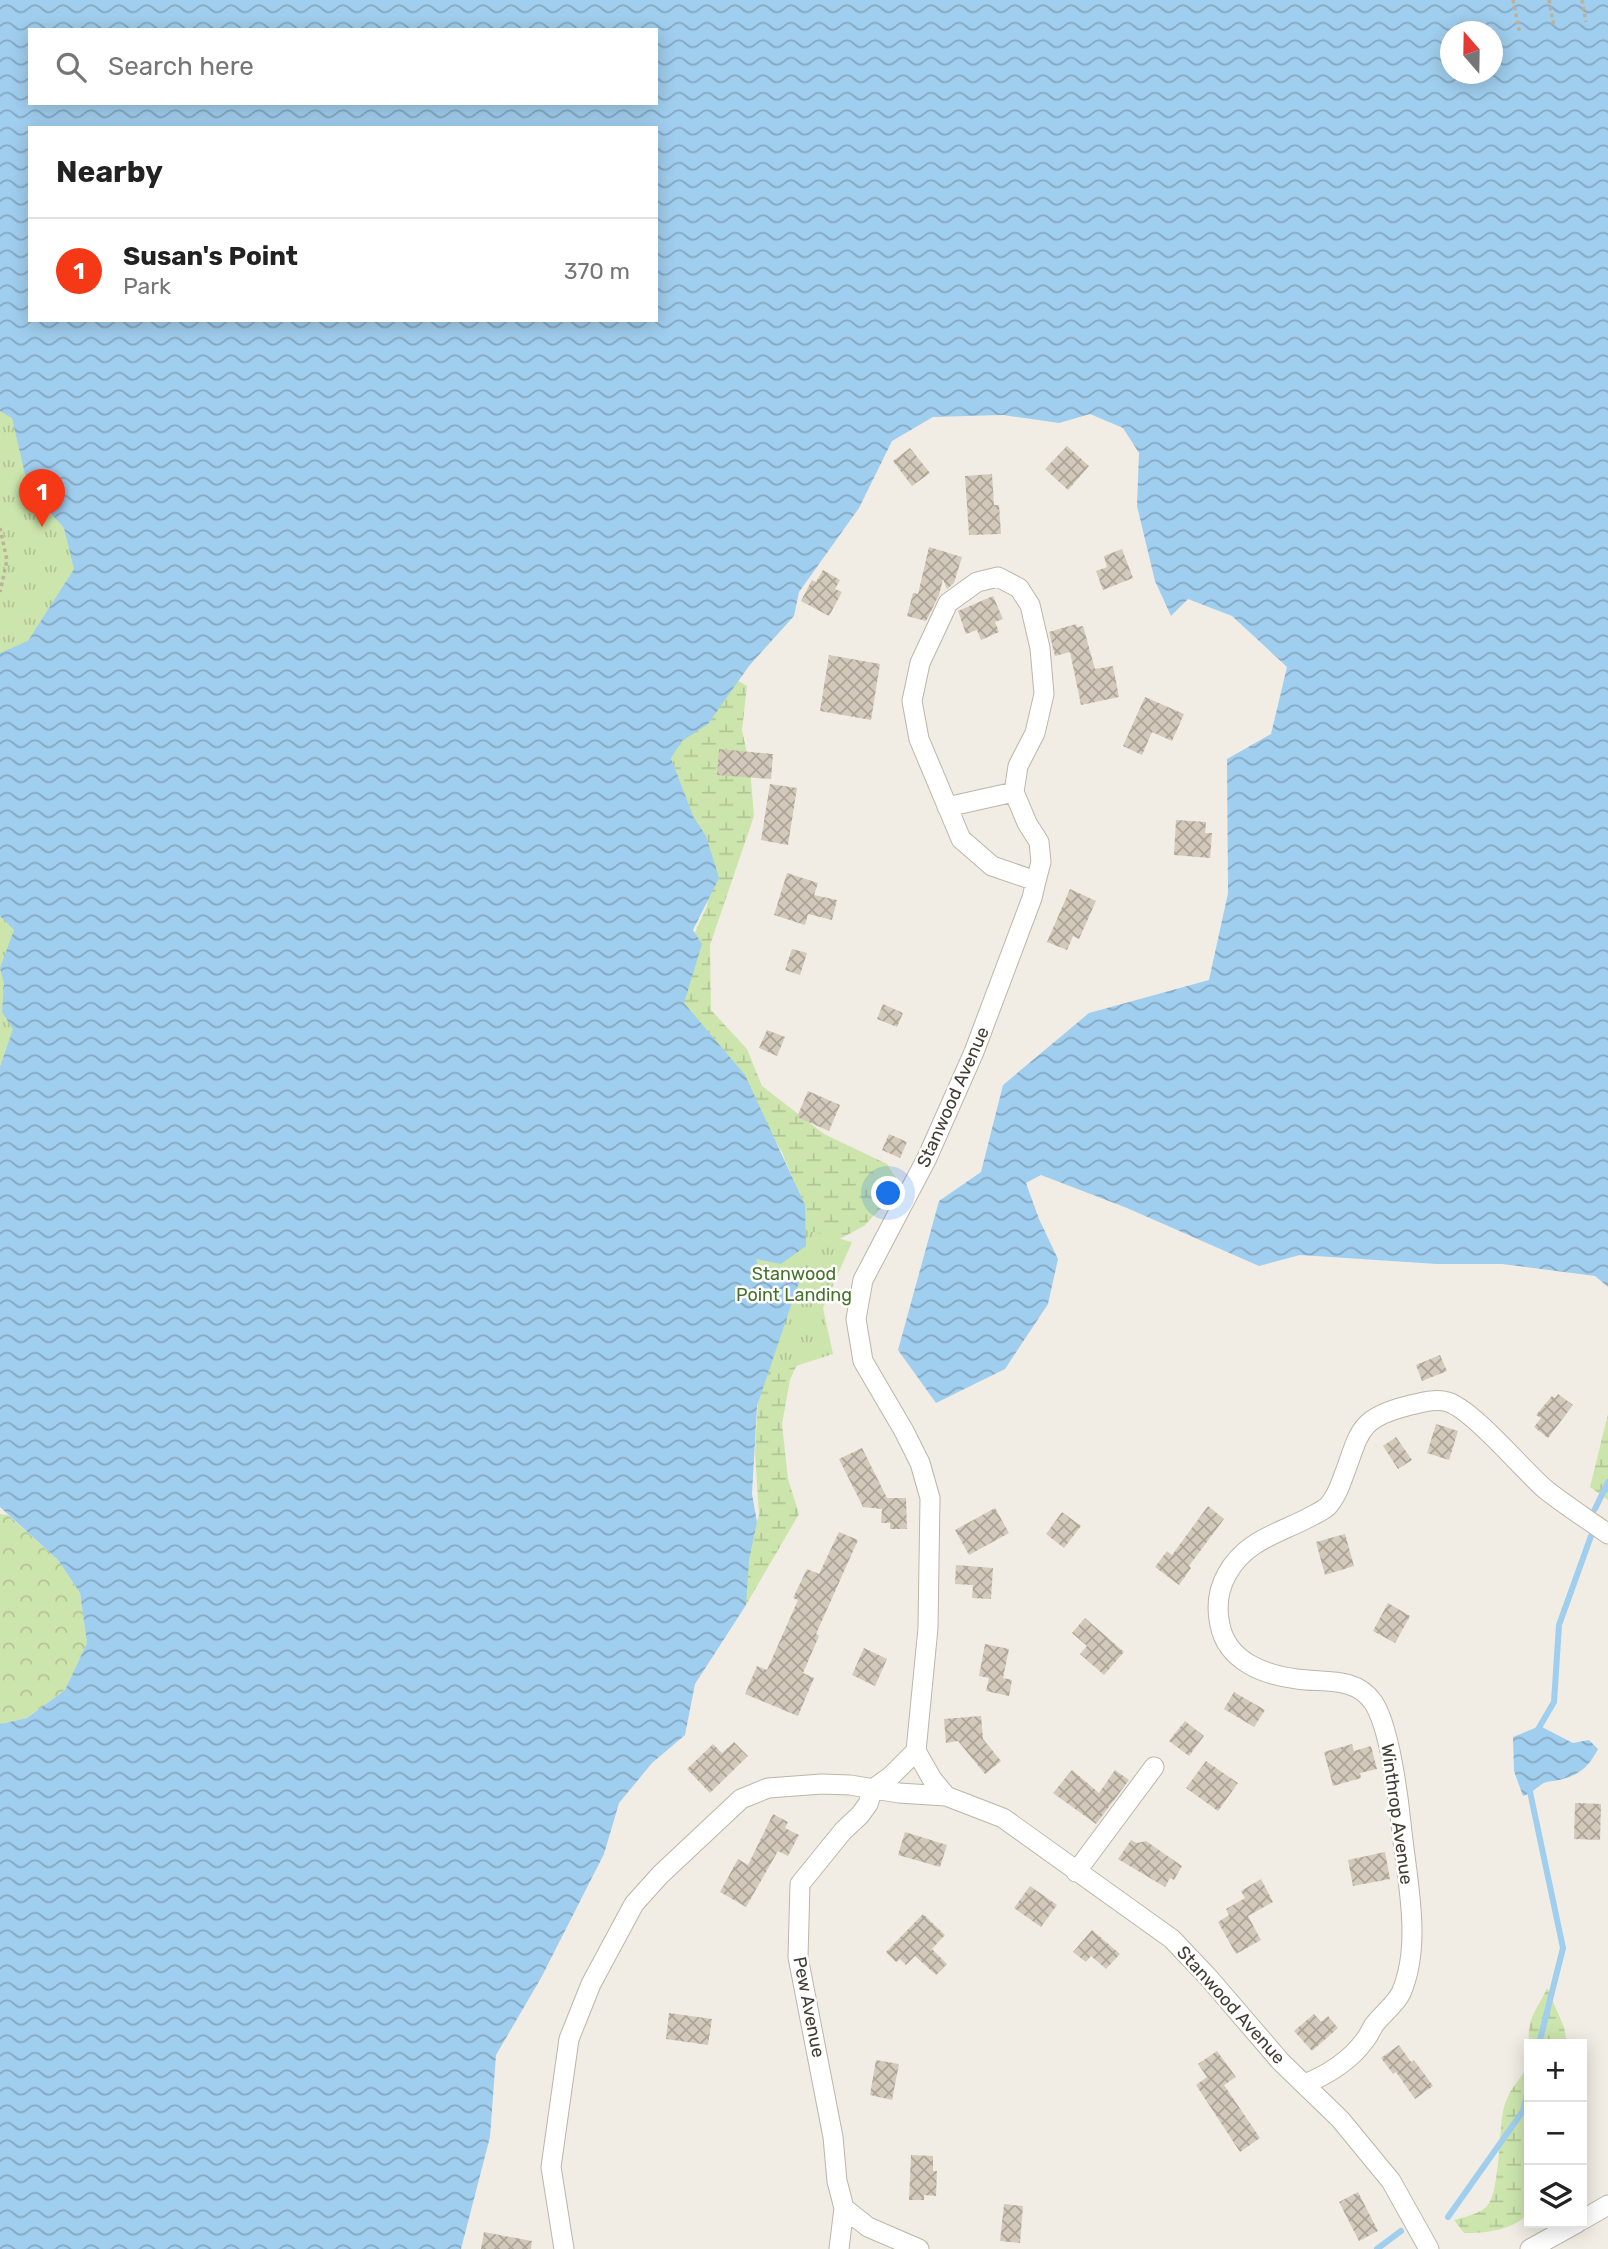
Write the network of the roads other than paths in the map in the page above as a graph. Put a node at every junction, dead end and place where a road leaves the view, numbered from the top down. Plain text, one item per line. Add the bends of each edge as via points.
1 (1014, 792) junction
2 (947, 807) junction
3 (1036, 881) junction
4 (1608, 1534) edge
5 (916, 1751) junction
6 (1154, 1767) dead end
7 (873, 1789) junction
8 (946, 1796) junction
9 (1076, 1872) junction
10 (1304, 2084) junction
11 (1608, 2205) edge
12 (844, 2208) junction
13 (1587, 2217) edge
14 (1568, 2228) edge
15 (564, 2249) edge
16 (839, 2249) edge
17 (919, 2249) edge
18 (1429, 2249) edge
19 (1530, 2249) edge

1 - 2 street
1 - 2 street via 1018,766 1035,733 1044,694 1030,605 1019,587 998,578 977,582 948,603 920,663 912,701 919,739
1 - 3 street, Stanwood Avenue via 1039,842 1041,862
2 - 3 street via 961,839 992,866
3 - 5 street, Stanwood Avenue via 969,1064 927,1158 863,1280 856,1319 863,1361 920,1463 930,1498 928,1628
4 - 10 street, Winthrop Avenue via 1547,1490 1465,1411 1447,1402 1428,1401 1381,1412 1369,1421 1358,1435 1337,1495 1327,1508 1248,1547 1233,1563 1222,1583 1217,1608 1220,1630 1232,1652 1270,1674 1345,1682 1360,1689 1374,1702 1384,1728 1399,1807 1413,1930 1411,1961 1400,1995 1338,2068
5 - 7 street
5 - 8 street
6 - 9 street
7 - 8 street, Stanwood Avenue
7 - 12 street, Pew Avenue via 860,1815 800,1884 798,1957
7 - 15 street, Stanwood Avenue via 795,1784 768,1788 741,1800 634,1904 591,1984 569,2039 551,2167
8 - 9 street, Stanwood Avenue via 1003,1818
9 - 10 street, Stanwood Avenue via 1172,1939
10 - 18 street, Stanwood Avenue via 1391,2181
11 - 13 street
12 - 16 street, Pew Avenue
12 - 17 street via 868,2227
14 - 19 street

